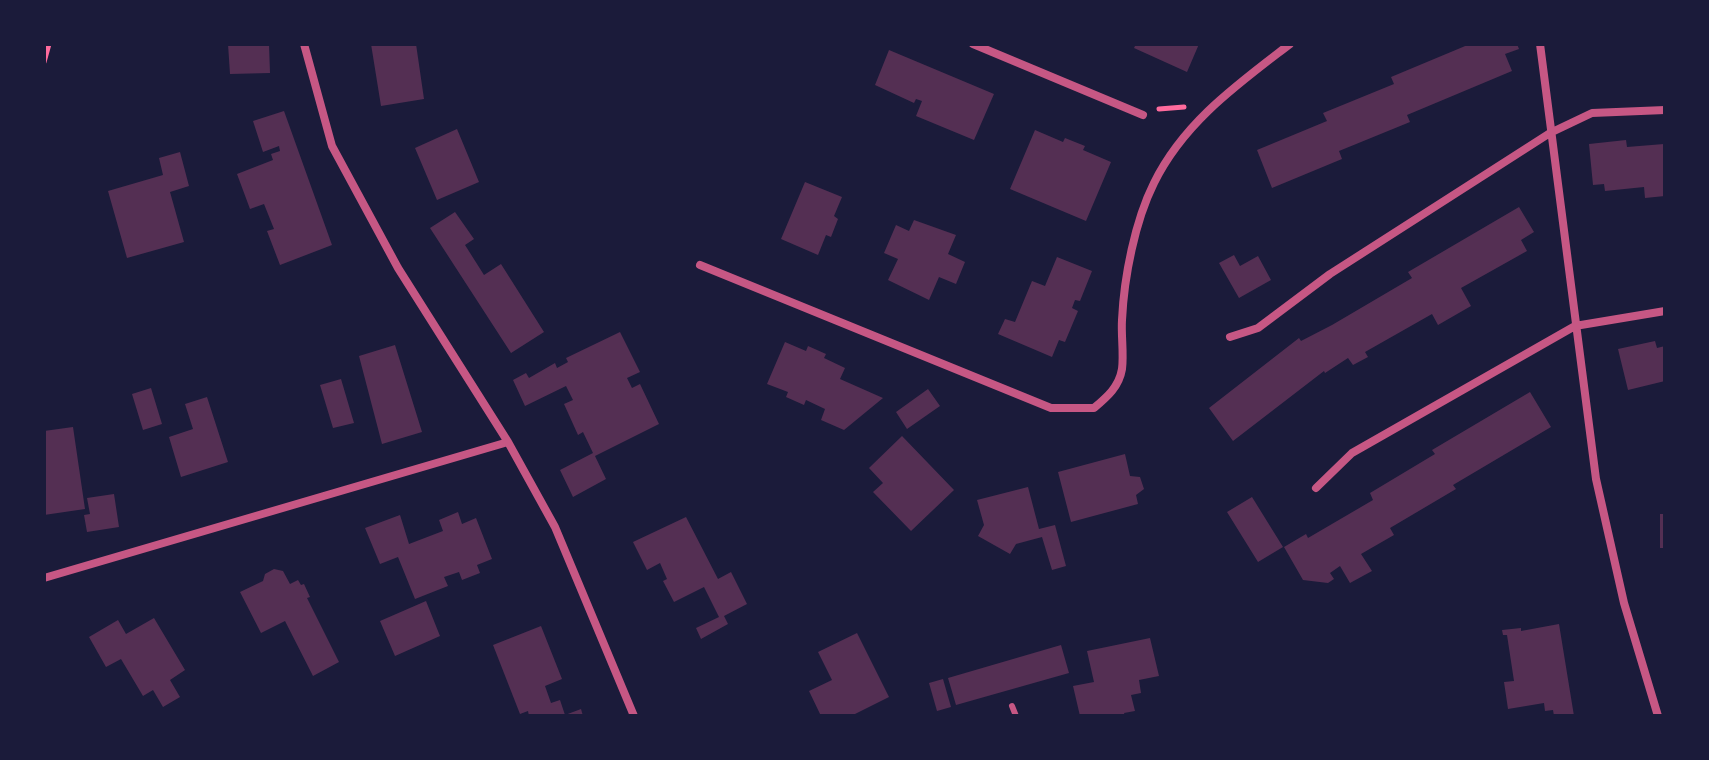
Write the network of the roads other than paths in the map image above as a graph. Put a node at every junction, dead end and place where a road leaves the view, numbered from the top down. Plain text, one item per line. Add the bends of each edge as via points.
1 (304, 44) edge
2 (973, 44) edge
3 (1290, 44) edge
4 (1540, 44) edge
5 (1665, 110) edge
6 (1143, 115) road end
7 (1550, 133) junction
8 (700, 265) dead end
9 (1665, 311) edge
10 (1575, 326) junction
11 (1230, 337) dead end
12 (508, 442) junction
13 (1316, 488) dead end
14 (44, 578) edge
15 (1012, 706) dead end
16 (634, 716) edge
17 (1016, 716) edge
18 (1658, 716) edge

1 - 12 street via 332,146 398,268
2 - 6 street
3 - 8 street via 1208,110 1184,135 1153,184 1129,256 1122,370 1114,390 1094,408 1051,408
4 - 7 street
5 - 7 street via 1592,113
7 - 10 street
7 - 11 street via 1330,274 1258,328
9 - 10 street
10 - 13 street via 1352,453
10 - 18 street via 1596,479 1624,603
12 - 14 street
12 - 16 street via 555,527
15 - 17 lane

